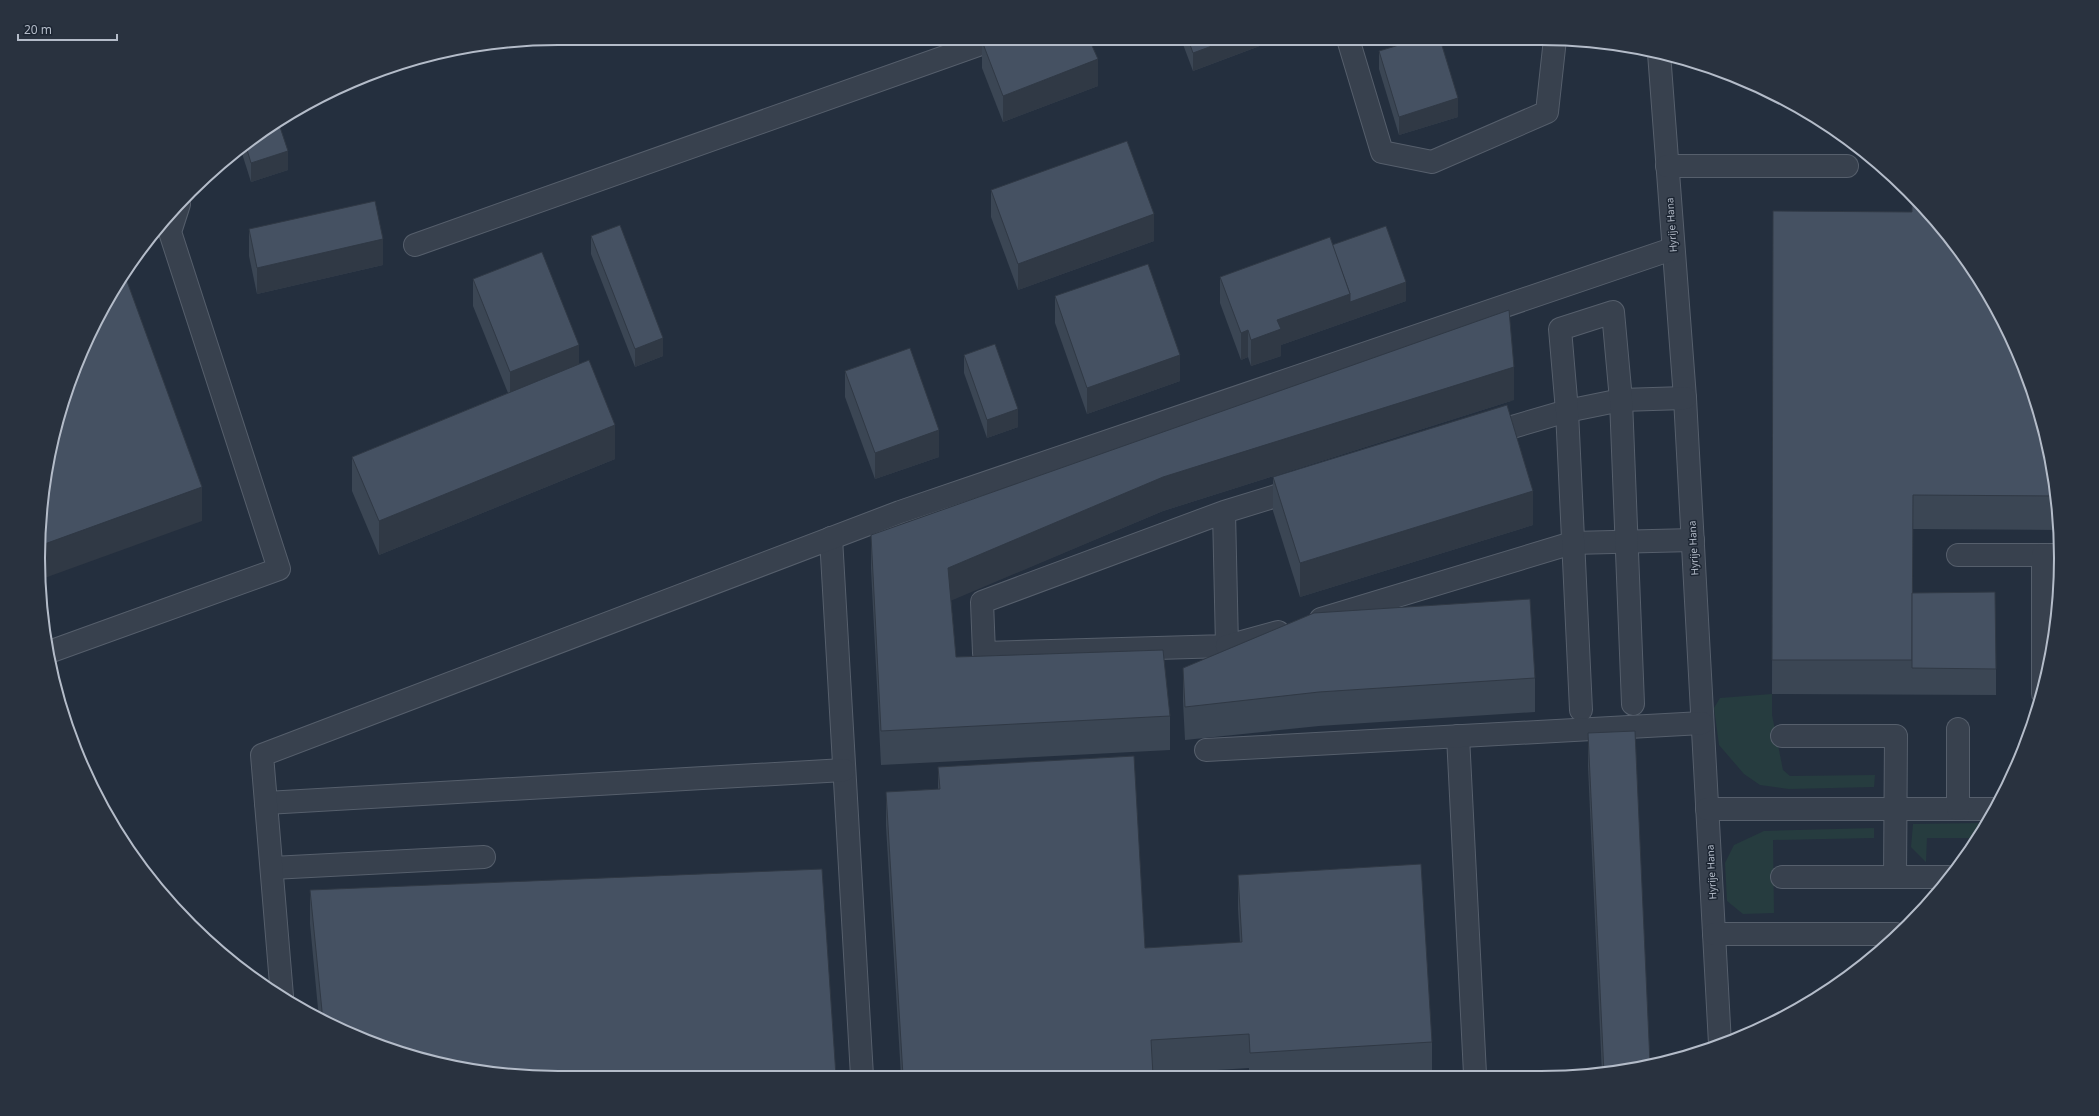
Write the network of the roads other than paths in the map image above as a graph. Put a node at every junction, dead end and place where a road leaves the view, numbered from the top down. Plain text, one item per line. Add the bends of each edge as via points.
1 (978, 45) edge
2 (1350, 45) edge
3 (1554, 45) edge
4 (1659, 59) edge
5 (1667, 166) junction
6 (1847, 166) dead end
7 (175, 217) edge
8 (415, 245) dead end
9 (1672, 249) junction
10 (1685, 398) junction
11 (1621, 400) junction
12 (1567, 411) junction
13 (1467, 440) edge
14 (1321, 482) edge
15 (1224, 512) junction
16 (831, 538) junction
17 (1693, 540) junction
18 (1625, 542) junction
19 (1572, 543) junction
20 (1958, 555) dead end
21 (2051, 555) edge
22 (1227, 646) junction
23 (2046, 649) edge
24 (54, 650) edge
25 (1633, 704) dead end
26 (1581, 710) dead end
27 (1702, 723) junction
28 (1958, 729) dead end
29 (1458, 736) junction
30 (1782, 736) dead end
31 (1206, 750) dead end
32 (844, 770) junction
33 (266, 803) junction
34 (1707, 809) junction
35 (1895, 809) junction
36 (1958, 809) junction
37 (1988, 809) edge
38 (484, 857) dead end
39 (272, 868) junction
40 (1782, 877) dead end
41 (1895, 877) junction
42 (1942, 877) edge
43 (1714, 934) junction
44 (1890, 934) edge
45 (282, 990) edge
46 (1720, 1039) edge
47 (862, 1071) edge
48 (1475, 1071) edge

1 - 8 street
2 - 3 street via 1382,152 1432,162 1548,112
4 - 5 street, Hyrije Hana
5 - 6 street
5 - 9 street, Hyrije Hana
7 - 24 street via 170,232 279,569
9 - 10 street, Hyrije Hana
9 - 16 street via 900,512
10 - 11 street
10 - 17 street, Hyrije Hana
11 - 12 street
11 - 12 street via 1613,312 1560,329
11 - 18 street
12 - 13 street
12 - 19 street
14 - 15 street
15 - 22 street
15 - 22 street via 982,602 984,653
16 - 32 street
16 - 33 street via 262,755
17 - 18 street
17 - 27 street, Hyrije Hana
18 - 19 street
18 - 25 street
19 - 22 street
19 - 26 street
20 - 21 street
21 - 23 street
27 - 29 street
27 - 34 street, Hyrije Hana
28 - 36 street
29 - 31 street
29 - 48 street
30 - 35 street via 1896,736
32 - 33 street
32 - 47 street
33 - 39 street
34 - 35 street
34 - 43 street, Hyrije Hana
35 - 36 street
35 - 41 street
36 - 37 street
38 - 39 street
39 - 45 street
40 - 41 street
41 - 42 street
43 - 44 street
43 - 46 street, Hyrije Hana

